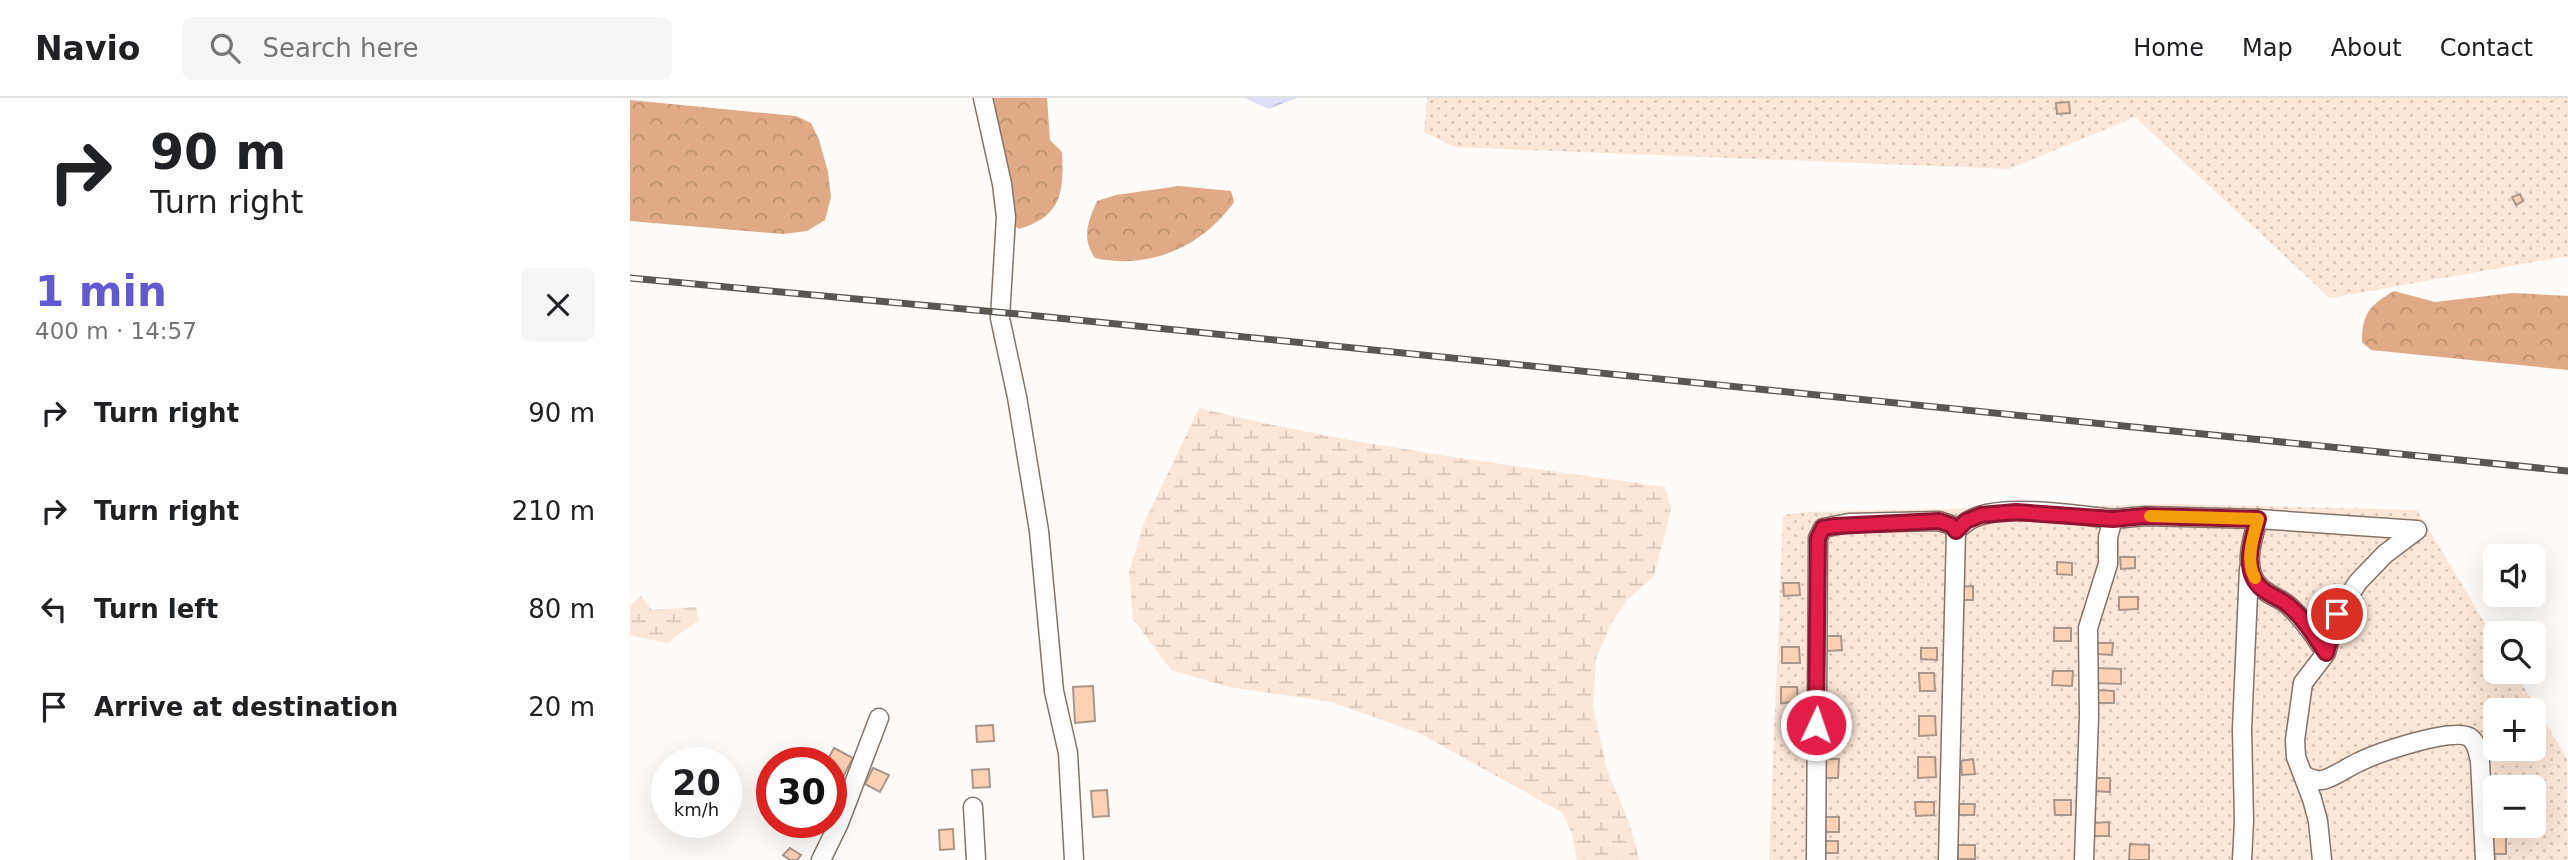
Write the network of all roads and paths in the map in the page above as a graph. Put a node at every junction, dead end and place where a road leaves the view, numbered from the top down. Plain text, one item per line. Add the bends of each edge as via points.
1 (984, 98) edge
2 (2113, 519) junction
3 (2258, 519) junction
4 (1956, 531) junction
5 (2249, 569) junction
6 (2326, 653) junction
7 (878, 718) dead end
8 (2305, 776) junction
9 (973, 807) dead end
10 (821, 860) edge
11 (976, 860) edge
12 (1074, 860) edge
13 (1816, 860) edge
14 (1948, 860) edge
15 (2084, 860) edge
16 (2242, 860) edge
17 (2322, 860) edge
18 (2485, 860) edge

1 - 12 street via 1006,217 1000,318 1039,531 1054,691 1068,753
2 - 3 street
2 - 4 street via 2005,513 1981,515
2 - 15 street via 2108,564 2088,628
3 - 5 street
3 - 6 street via 2417,530 2358,582 2337,614
4 - 13 street via 1939,521 1849,523 1823,528 1818,538
4 - 14 street
5 - 6 street via 2260,587 2288,605
5 - 16 street
6 - 8 street via 2303,683 2295,740 2296,757
7 - 10 street
8 - 17 street via 2318,821
8 - 18 street via 2326,779 2363,760 2441,736 2458,733 2470,737 2480,761
9 - 11 street

